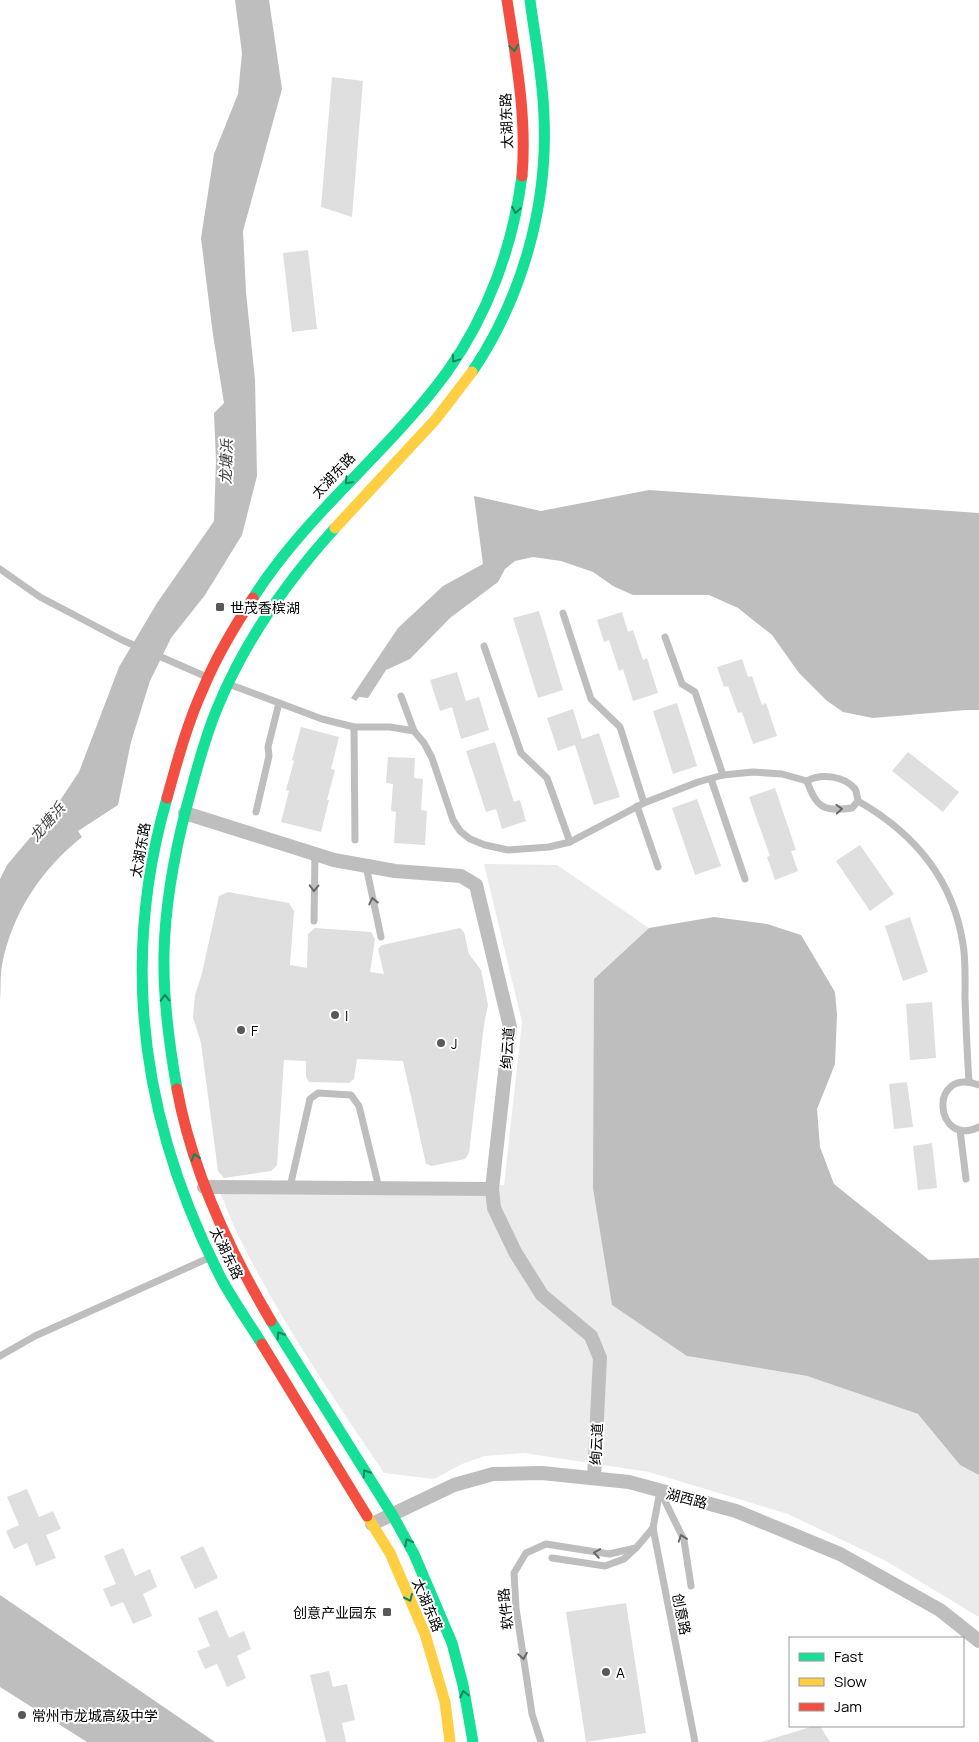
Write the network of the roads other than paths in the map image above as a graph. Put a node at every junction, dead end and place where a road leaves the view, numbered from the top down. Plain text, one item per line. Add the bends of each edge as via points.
1 (507, 0) edge
2 (530, 0) edge
3 (0, 569) edge
4 (563, 613) dead end
5 (665, 637) dead end
6 (484, 646) dead end
7 (208, 677) junction
8 (229, 684) junction
9 (401, 696) dead end
10 (279, 702) junction
11 (354, 727) junction
12 (414, 731) junction
13 (723, 776) junction
14 (711, 779) junction
15 (807, 781) junction
16 (858, 801) junction
17 (640, 804) junction
18 (256, 812) dead end
19 (185, 813) junction
20 (355, 840) dead end
21 (570, 842) junction
22 (315, 854) junction
23 (366, 866) junction
24 (658, 867) dead end
25 (745, 878) dead end
26 (314, 921) dead end
27 (380, 937) dead end
28 (969, 1082) junction
29 (979, 1085) edge
30 (979, 1127) edge
31 (960, 1130) junction
32 (966, 1179) dead end
33 (204, 1187) junction
34 (290, 1188) junction
35 (378, 1188) junction
36 (492, 1189) junction
37 (211, 1257) junction
38 (0, 1356) edge
39 (594, 1478) junction
40 (660, 1490) junction
41 (392, 1514) junction
42 (372, 1524) junction
43 (653, 1528) junction
44 (636, 1548) junction
45 (552, 1558) dead end
46 (691, 1586) dead end
47 (979, 1641) edge
48 (450, 1742) edge
49 (473, 1742) edge
50 (541, 1742) edge
51 (695, 1742) edge

1 -> 7 main road, 太湖东路 via 522,99 524,140 516,214 492,290 470,336 436,387 285,552 251,600
2 - 8 main road, 太湖东路 via 543,94 543,182 527,254 512,297 493,338 452,400 305,564 272,610
3 - 7 lane via 40,597 122,640
4 - 17 lane via 591,699 620,727
5 - 13 lane via 682,684 695,692
6 - 21 lane via 521,753 547,778
7 - 8 main road
7 - 37 main road, 太湖东路 via 181,746 158,825 146,900 143,1017 151,1081 166,1139
8 - 10 lane
8 - 19 main road, 太湖东路 via 200,757
9 - 12 lane
10 - 11 lane via 322,719
10 - 18 lane
11 - 12 lane
11 - 20 lane
12 - 21 lane via 432,758 453,820 470,839 508,850
13 - 14 lane
13 - 15 lane via 753,772 782,774
14 - 17 lane
14 - 25 lane
15 - 16 lane via 816,776 847,782 856,790
15 -> 16 lane via 812,796 827,810 852,808
16 - 28 lane via 905,833 919,849 938,876 957,916 963,945
17 - 21 lane
17 - 24 lane
19 - 22 street, 绚云道
33 -> 19 main road, 太湖东路 via 174,1077 165,1011 167,904
22 - 23 street, 绚云道
22 -> 26 lane
27 -> 23 lane
23 - 36 street, 绚云道 via 395,872 461,876 476,885 510,1026
28 - 29 lane
28 - 31 lane via 952,1086 942,1101 945,1119
30 - 31 lane
31 - 32 lane
33 - 34 street
41 -> 33 main road, 太湖东路 via 264,1309
34 - 35 street
34 - 35 lane via 310,1099 318,1093 351,1095 359,1106
35 - 36 street
36 - 39 street, 绚云道 via 494,1208 514,1252 542,1295 591,1336 600,1358
37 - 38 lane via 35,1336
37 - 42 main road, 太湖东路 via 244,1317
39 - 40 street, 湖西路
39 - 41 street, 湖西路 via 542,1473 493,1474 454,1485
40 - 43 lane, 创意路
46 -> 40 lane via 684,1540
40 - 47 street, 湖西路 via 736,1511 840,1554 940,1610
41 - 42 street, 湖西路
49 -> 41 main road, 太湖东路 via 465,1695 447,1629 409,1543
42 -> 48 main road, 太湖东路 via 390,1553 425,1634 445,1702
43 - 44 lane
43 - 51 lane, 创意路
44 - 45 lane via 624,1559 605,1566
44 -> 50 lane, 软件路 via 609,1554 546,1544 526,1553 514,1573 532,1714

